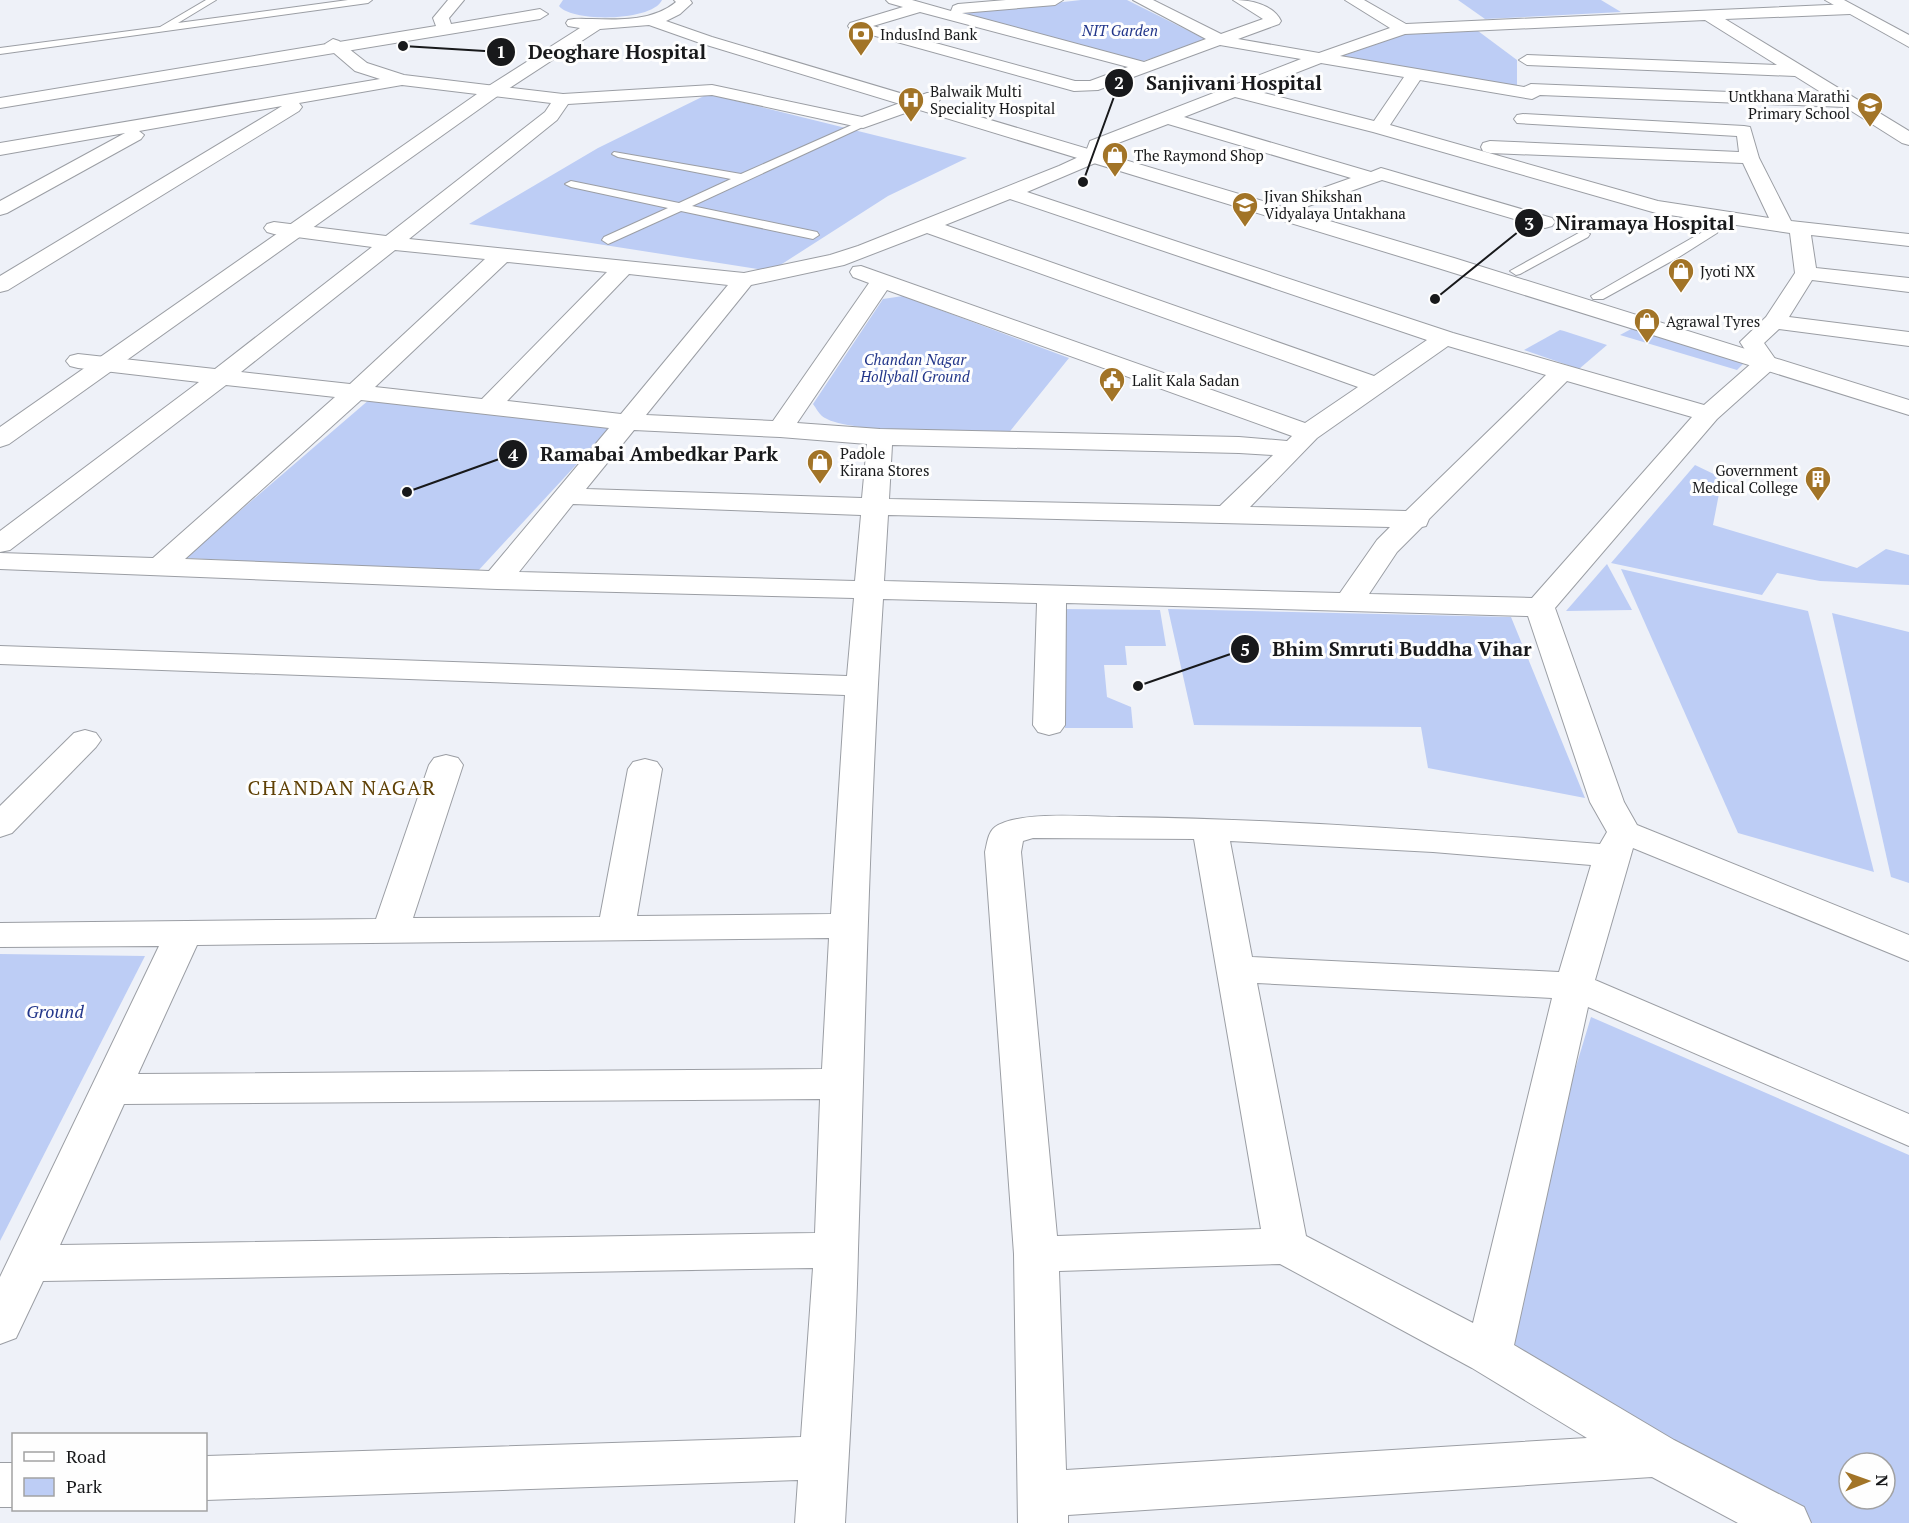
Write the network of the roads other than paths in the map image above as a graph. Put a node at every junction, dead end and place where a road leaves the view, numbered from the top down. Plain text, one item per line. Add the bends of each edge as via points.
1 (212, 0) edge
2 (368, 0) edge
3 (456, 0) edge
4 (682, 0) edge
5 (894, 0) edge
6 (1055, 0) edge
7 (1141, 0) edge
8 (1241, 0) edge
9 (1353, 0) edge
10 (1684, 0) edge
11 (1833, 0) edge
12 (1850, 4) edge
13 (540, 8) edge
14 (927, 9) junction
15 (1708, 15) junction
16 (657, 18) junction
17 (576, 23) junction
18 (597, 24) junction
19 (1478, 25) junction
20 (443, 28) junction
21 (162, 29) junction
22 (1403, 29) junction
23 (1909, 32) edge
24 (1222, 41) junction
25 (1909, 42) edge
26 (335, 47) junction
27 (0, 51) edge
28 (1669, 52) dead end
29 (1319, 58) junction
30 (1527, 60) junction
31 (1688, 66) junction
32 (1145, 67) junction
33 (1801, 71) junction
34 (1415, 74) junction
35 (402, 80) junction
36 (483, 90) junction
37 (1237, 92) junction
38 (1531, 92) junction
39 (0, 98) edge
40 (307, 98) junction
41 (563, 99) junction
42 (1737, 99) junction
43 (926, 100) junction
44 (1847, 102) junction
45 (0, 103) edge
46 (1168, 118) junction
47 (1523, 119) junction
48 (161, 121) junction
49 (863, 123) junction
50 (1379, 128) junction
51 (1744, 131) junction
52 (1909, 139) edge
53 (0, 149) edge
54 (1448, 149) junction
55 (1095, 151) junction
56 (1483, 152) junction
57 (1640, 153) junction
58 (618, 154) dead end
59 (1750, 158) junction
60 (1376, 176) junction
61 (742, 177) junction
62 (55, 178) junction
63 (571, 184) dead end
64 (0, 187) edge
65 (1010, 193) junction
66 (1293, 205) junction
67 (1656, 207) junction
68 (0, 208) edge
69 (677, 208) junction
70 (1545, 222) dead end
71 (925, 225) junction
72 (1791, 227) junction
73 (282, 230) junction
74 (1713, 230) dead end
75 (1584, 234) dead end
76 (813, 235) dead end
77 (608, 240) dead end
78 (1909, 240) edge
79 (391, 243) junction
80 (502, 255) junction
81 (836, 260) junction
82 (623, 268) junction
83 (1516, 271) junction
84 (1806, 273) junction
85 (744, 280) junction
86 (882, 280) junction
87 (0, 285) edge
88 (1909, 285) edge
89 (1598, 296) junction
90 (1445, 338) junction
91 (1909, 339) edge
92 (1764, 342) junction
93 (78, 361) junction
94 (105, 364) junction
95 (1561, 373) junction
96 (219, 378) junction
97 (1376, 385) junction
98 (1909, 390) edge
99 (355, 392) junction
100 (20, 401) dead end
101 (488, 407) junction
102 (1909, 408) edge
103 (1708, 414) junction
104 (627, 422) junction
105 (780, 429) junction
106 (879, 437) junction
107 (0, 439) edge
108 (1301, 441) junction
109 (564, 496) junction
110 (873, 507) junction
111 (1227, 514) junction
112 (1416, 520) junction
113 (0, 544) edge
114 (0, 561) edge
115 (160, 567) junction
116 (497, 580) junction
117 (870, 589) junction
118 (1052, 594) junction
119 (1348, 603) junction
120 (1540, 607) junction
121 (0, 655) edge
122 (860, 686) junction
123 (1048, 725) dead end
124 (85, 740) dead end
125 (446, 765) dead end
126 (645, 769) dead end
127 (0, 826) edge
128 (1210, 829) junction
129 (1617, 844) junction
130 (849, 926) junction
131 (616, 929) junction
132 (390, 931) junction
133 (184, 932) junction
134 (0, 935) edge
135 (1909, 949) edge
136 (1237, 969) junction
137 (1574, 986) junction
138 (841, 1084) junction
139 (110, 1089) junction
140 (1909, 1131) edge
141 (1286, 1246) junction
142 (836, 1250) junction
143 (1036, 1254) junction
144 (31, 1263) junction
145 (0, 1325) edge
146 (1489, 1354) junction
147 (1657, 1455) junction
148 (822, 1458) junction
149 (207, 1478) edge
150 (1042, 1508) edge
151 (820, 1523) edge
152 (1786, 1523) edge

1 - 21 lane
2 - 21 lane
3 - 20 street via 441,18
4 - 16 street via 678,10
5 - 14 street
6 - 14 street
7 - 24 street
8 - 24 street via 1273,21
9 - 22 street
10 - 15 street
11 - 12 street
12 - 15 street
12 - 23 street
12 - 25 street
13 - 17 street via 555,20
13 - 20 street
14 - 32 street
14 - 32 street via 856,26 1074,86 1092,86
15 - 19 street via 1645,25 1626,12
15 - 33 street
16 - 18 street
16 - 43 street via 728,47
17 - 18 street
17 - 36 street
18 - 36 street
19 - 22 street
19 - 30 street
20 - 26 street
21 - 27 lane
22 - 29 street
24 - 29 street
24 - 32 street
26 - 35 street via 362,67
26 - 39 street
26 - 45 street
28 - 31 street
29 - 34 street
29 - 37 street
30 - 31 street
30 - 38 street
31 - 33 street
33 - 44 street
34 - 38 street
34 - 50 street
35 - 36 street
35 - 40 street
36 - 41 street
36 - 73 street
37 - 46 street
37 - 50 street
38 - 42 street
38 - 47 street
40 - 48 street
40 - 87 street
41 - 49 street via 712,90
41 - 79 street via 551,116
42 - 44 street
42 - 51 street
43 - 49 street
43 - 55 street
44 - 52 street
46 - 55 street
46 - 60 street
47 - 51 street
47 - 56 street
48 - 53 street
48 - 62 street
49 - 61 lane
50 - 54 street
51 - 59 street
54 - 56 street
54 - 60 street
55 - 65 street
55 - 66 street
55 - 92 street via 1435,259
56 - 57 street
56 - 67 street
57 - 59 street
57 - 67 street
58 - 61 lane
59 - 72 street
60 - 66 street
60 - 70 street
61 - 69 lane
62 - 64 street
62 - 68 street
63 - 69 lane
65 - 71 street
65 - 90 street
66 - 83 street
67 - 72 street
69 - 76 lane
69 - 77 lane
71 - 81 street
71 - 97 street
72 - 78 street
72 - 84 street
73 - 79 street
73 - 93 street
73 - 94 street
74 - 89 lane
75 - 83 lane
79 - 80 street
79 - 96 street
80 - 82 street
80 - 99 street
81 - 85 street
81 - 86 street
82 - 85 street
82 - 101 street
83 - 89 street
84 - 88 street
84 - 92 street
85 - 104 street
86 - 105 street
86 - 108 street
89 - 92 street
90 - 95 street
90 - 97 street
91 - 92 street
92 - 98 street
92 - 102 street
92 - 103 street
93 - 94 street
93 - 100 street
94 - 96 street
94 - 107 street
95 - 103 street
95 - 112 street
96 - 99 street
96 - 113 street
97 - 108 street
99 - 101 street
99 - 115 street
101 - 104 street
103 - 120 street
104 - 105 street
104 - 109 street
105 - 106 street
106 - 108 street via 1239,445
106 - 110 street
108 - 111 street
109 - 110 street
109 - 116 street
110 - 111 street
110 - 117 street
111 - 112 street
112 - 119 street via 1387,546
114 - 115 street
115 - 116 street
116 - 117 street
117 - 118 street
117 - 122 street
118 - 119 street
118 - 123 street
119 - 120 street
120 - 129 street via 1607,802
121 - 122 street
122 - 130 street
124 - 127 street
125 - 132 street
126 - 131 street
128 - 129 street via 1433,841
128 - 136 street
128 - 143 street via 1030,827 1007,835 1003,852
129 - 135 street
129 - 137 street
130 - 131 street
130 - 138 street
131 - 132 street
132 - 133 street
133 - 134 street
133 - 139 street
136 - 137 street
136 - 141 street
137 - 140 street
137 - 146 street
138 - 139 street
138 - 142 street
139 - 144 street
141 - 143 street
141 - 146 street
142 - 144 street
142 - 148 street
143 - 150 street
144 - 145 street
146 - 147 street
147 - 150 street
147 - 152 street
148 - 149 street
148 - 151 street

